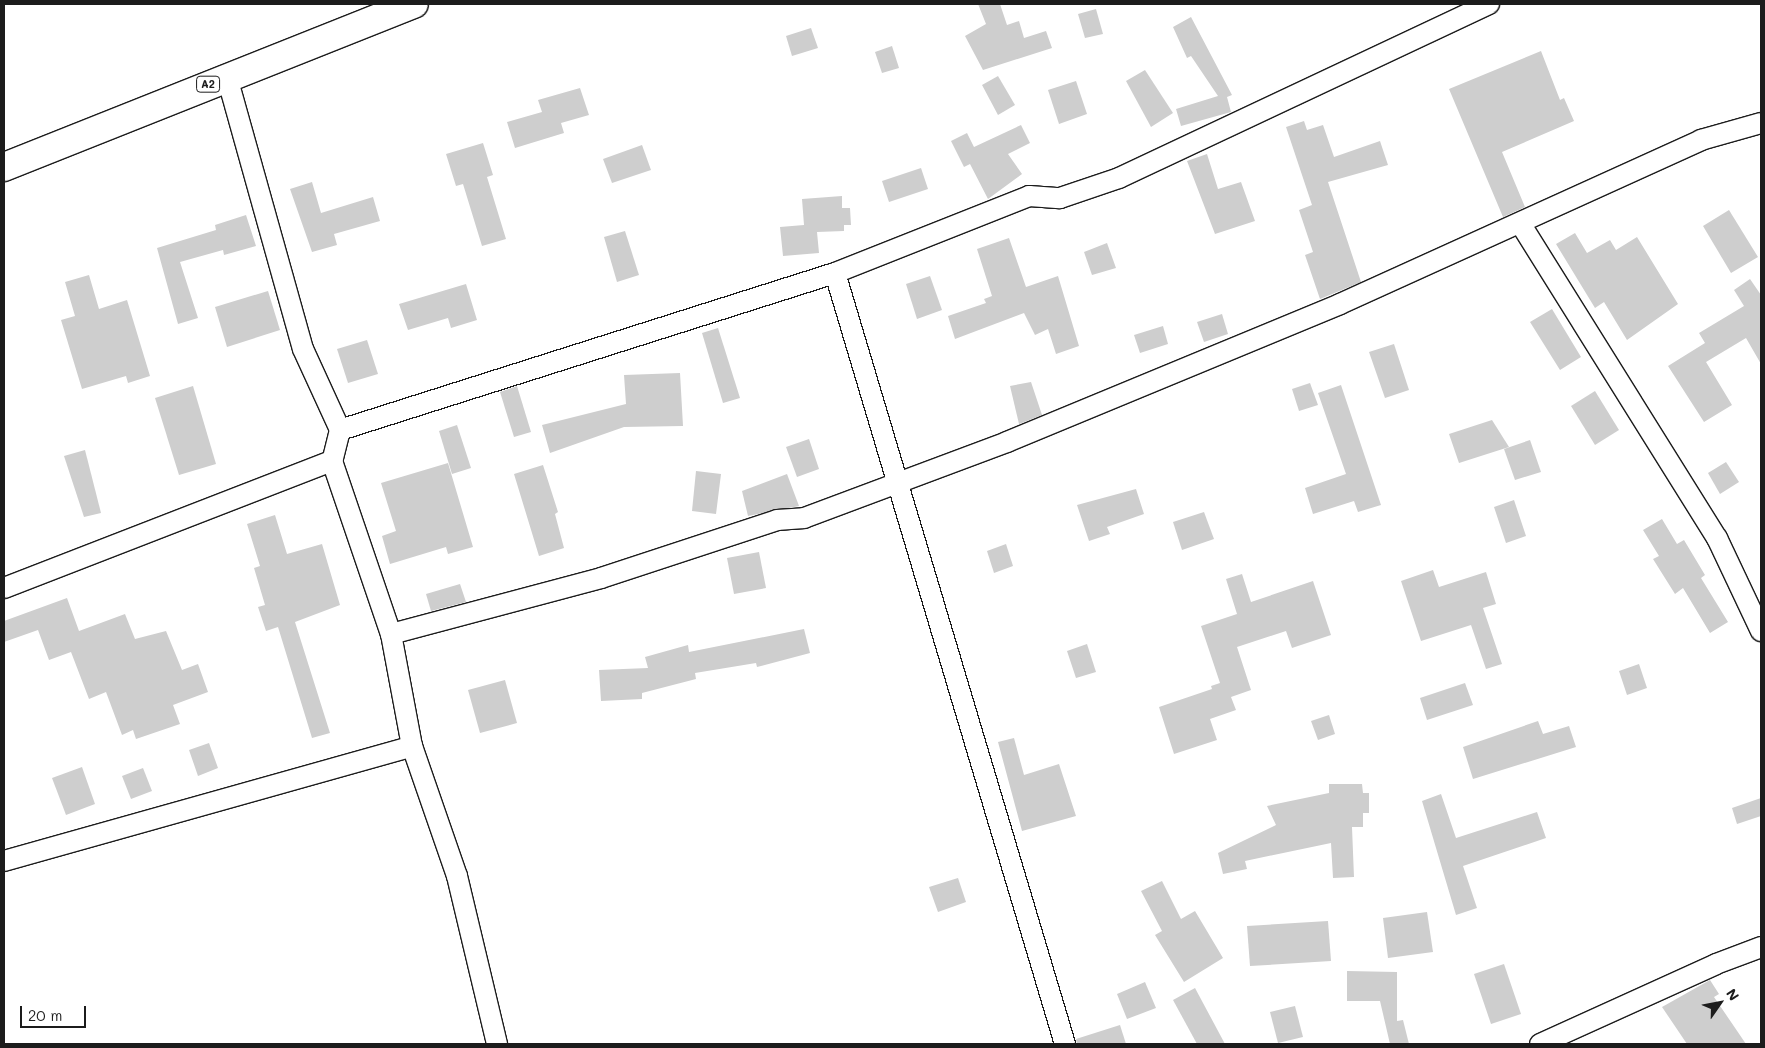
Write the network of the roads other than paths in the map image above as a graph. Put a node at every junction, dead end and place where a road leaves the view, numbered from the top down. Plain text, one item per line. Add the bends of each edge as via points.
1 (414, 4) edge
2 (1489, 4) edge
3 (227, 77) junction
4 (1761, 123) edge
5 (4, 167) edge
6 (1520, 223) junction
7 (835, 274) junction
8 (340, 430) junction
9 (332, 461) junction
10 (897, 481) junction
11 (4, 588) edge
12 (1761, 630) edge
13 (391, 634) junction
14 (412, 746) junction
15 (4, 861) edge
16 (1761, 947) edge
17 (497, 1044) edge
18 (1066, 1044) edge
19 (1540, 1044) edge

1 - 3 highway, A2
2 - 7 street via 1119,178 1060,198 1029,196
3 - 5 highway, A2
3 - 8 street via 303,349
4 - 6 street via 1701,140
6 - 10 street via 1340,304 1007,442
6 - 12 street via 1717,538
7 - 8 street
7 - 10 street
8 - 9 street
9 - 11 street
9 - 13 street
10 - 13 street via 804,518 777,520 601,578
10 - 18 street
13 - 14 street
14 - 15 street
14 - 17 street via 457,876
16 - 19 street via 1716,964

